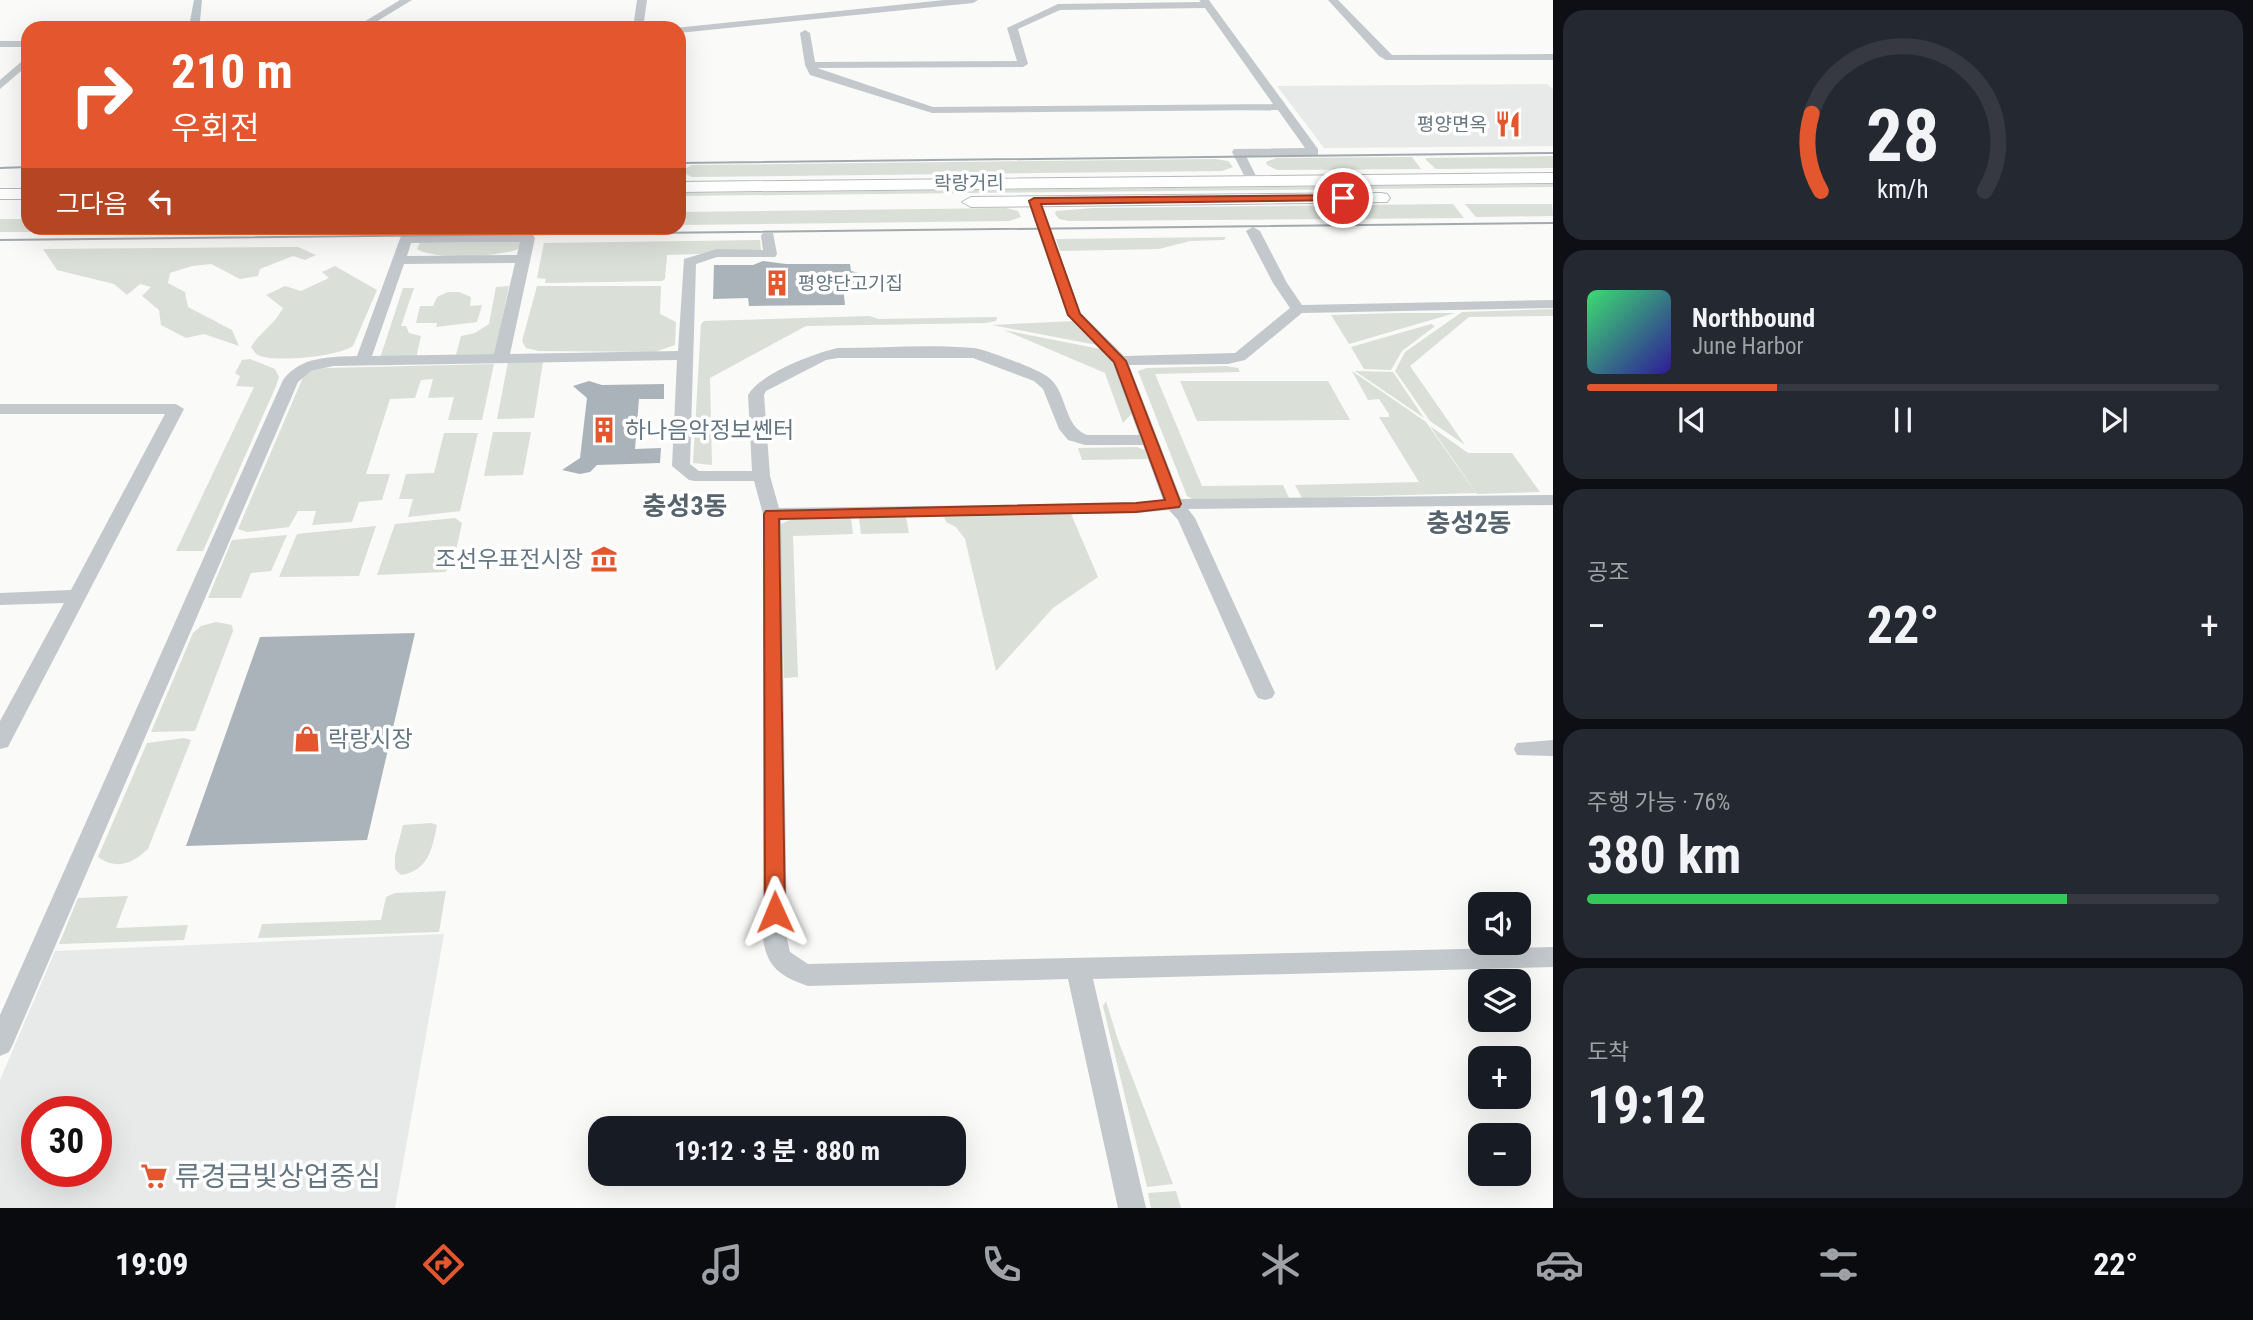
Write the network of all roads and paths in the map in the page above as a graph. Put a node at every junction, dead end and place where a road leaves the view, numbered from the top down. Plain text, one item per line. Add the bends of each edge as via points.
1 (407, 0) edge
2 (642, 0) edge
3 (923, 0) edge
4 (973, 0) edge
5 (1333, 0) edge
6 (1206, 3) edge
7 (939, 4) junction
8 (371, 21) edge
9 (639, 21) edge
10 (686, 29) edge
11 (805, 33) dead end
12 (0, 44) edge
13 (21, 44) edge
14 (1553, 57) edge
15 (810, 65) junction
16 (21, 66) edge
17 (0, 86) edge
18 (1282, 107) junction
19 (1553, 178) edge
20 (1252, 180) junction
21 (686, 187) edge
22 (0, 194) edge
23 (21, 194) edge
24 (1553, 195) edge
25 (1034, 201) junction
26 (686, 203) edge
27 (21, 208) edge
28 (0, 209) edge
29 (1253, 231) dead end
30 (471, 235) edge
31 (514, 235) edge
32 (768, 236) dead end
33 (524, 259) junction
34 (400, 260) junction
35 (1553, 304) edge
36 (1298, 309) junction
37 (685, 355) junction
38 (501, 359) junction
39 (363, 361) junction
40 (1120, 361) junction
41 (0, 410) edge
42 (1150, 440) junction
43 (761, 477) junction
44 (1553, 500) edge
45 (1174, 504) junction
46 (772, 514) junction
47 (78, 595) junction
48 (0, 598) edge
49 (1265, 693) dead end
50 (0, 741) edge
51 (1553, 748) edge
52 (1525, 749) dead end
53 (1553, 957) edge
54 (1078, 969) junction
55 (0, 1044) edge
56 (1132, 1208) edge

1 - 8 street
2 - 9 street
3 - 7 street
4 - 7 street
5 - 14 street via 1390,58
6 - 15 street via 1058,6 1012,28 1023,64
6 - 18 street
7 - 10 street
11 - 15 street
12 - 13 street
15 - 18 street via 814,73 932,110
16 - 17 street
18 - 20 street via 1314,152 1238,152
19 - 20 main road, 락랑거리
20 - 21 main road, 락랑거리
22 - 23 main road
24 - 25 main road, 락랑거리
25 - 26 main road, 락랑거리
25 - 40 street via 1074,315
27 - 28 main road
29 - 36 street
30 - 34 street via 406,239
31 - 33 street via 528,238
32 - 37 street via 770,254 708,255 688,262
33 - 34 street
33 - 38 street
34 - 39 street
35 - 36 street
36 - 40 street via 1240,356
37 - 38 street
37 - 43 street via 681,466 695,476
38 - 39 street
39 - 55 street via 312,364 290,380
40 - 42 street
41 - 47 street via 176,409
42 - 43 street via 1074,436 1050,387 1040,378 975,353 838,353 822,356 756,394
42 - 45 street
43 - 46 street
44 - 45 street
45 - 46 street
45 - 49 street via 1186,517
46 - 54 street via 777,955 787,968 808,975
47 - 48 street
47 - 50 street
51 - 52 street
53 - 54 street
54 - 56 street

